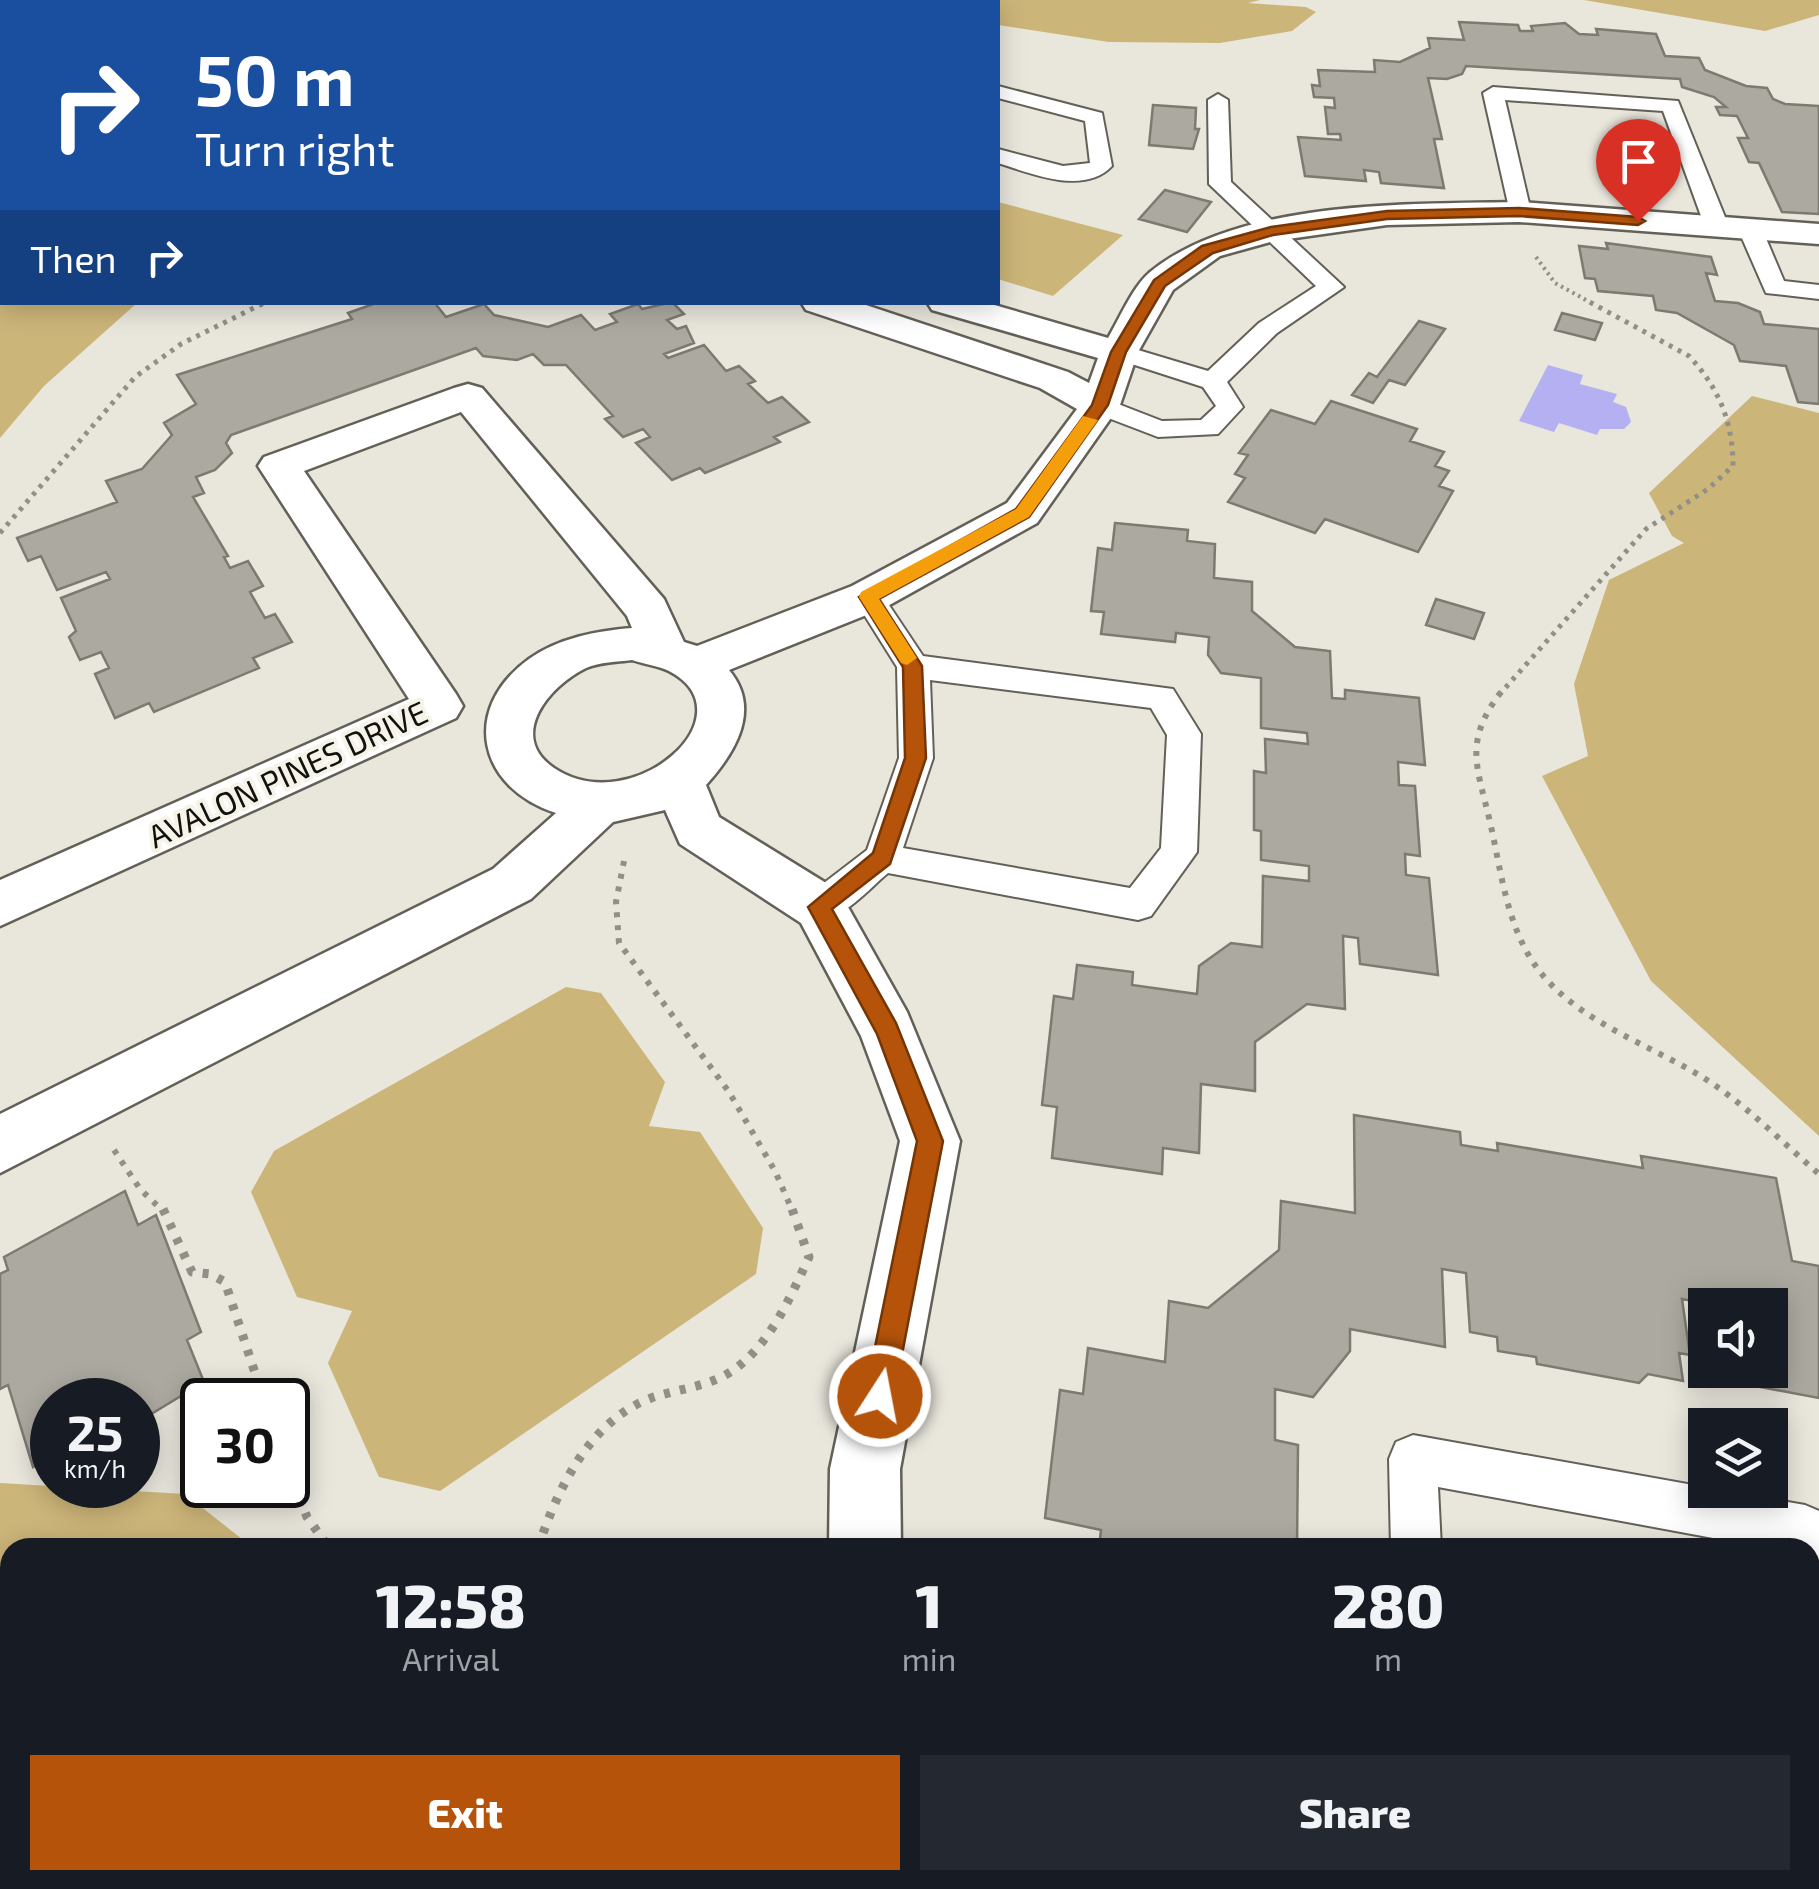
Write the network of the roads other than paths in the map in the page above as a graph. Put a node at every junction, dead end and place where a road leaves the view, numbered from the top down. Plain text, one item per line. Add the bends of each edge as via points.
1 (1000, 93) edge
2 (1218, 100) dead end
3 (1000, 157) edge
4 (1734, 228) junction
5 (1524, 229) junction
6 (1271, 231) junction
7 (1819, 234) edge
8 (1819, 292) edge
9 (828, 305) edge
10 (954, 305) edge
11 (1118, 352) junction
12 (1213, 381) junction
13 (1100, 405) junction
14 (868, 597) junction
15 (680, 656) junction
16 (912, 666) junction
17 (521, 694) junction
18 (439, 706) junction
19 (640, 794) junction
20 (882, 858) junction
21 (0, 904) edge
22 (820, 907) junction
23 (0, 1145) edge
24 (865, 1538) edge
25 (1416, 1538) edge
26 (1807, 1538) edge

1 - 3 lane via 1095,118 1101,166 1084,176
2 - 6 lane via 1220,184
4 - 5 street
4 - 5 lane via 1670,106 1494,93
4 - 7 street
4 - 8 lane via 1775,288
5 - 6 street via 1387,215
6 - 11 street via 1208,250 1159,283
6 - 12 lane via 1332,286 1254,336
9 - 13 street via 1054,380
10 - 11 street
11 - 12 lane
11 - 13 street
12 - 13 lane via 1230,406 1208,428 1158,429
13 - 14 street via 1022,513
14 - 15 street
14 - 16 lane
15 - 17 street via 632,644 600,647 541,673
15 - 18 street, AVALON PINES DRIVE via 468,396 279,466
15 - 19 street via 715,684 723,708 719,734 705,760
16 - 20 lane via 916,758
16 - 20 lane via 1161,697 1184,734 1180,852 1138,905
17 - 18 street
17 - 19 street via 508,744 518,767 538,786 567,798
18 - 21 street, AVALON PINES DRIVE
19 - 22 street
19 - 23 street via 512,884
20 - 22 lane
22 - 24 street via 887,1030 930,1141 865,1469
25 - 26 lane via 1413,1459 1805,1530

